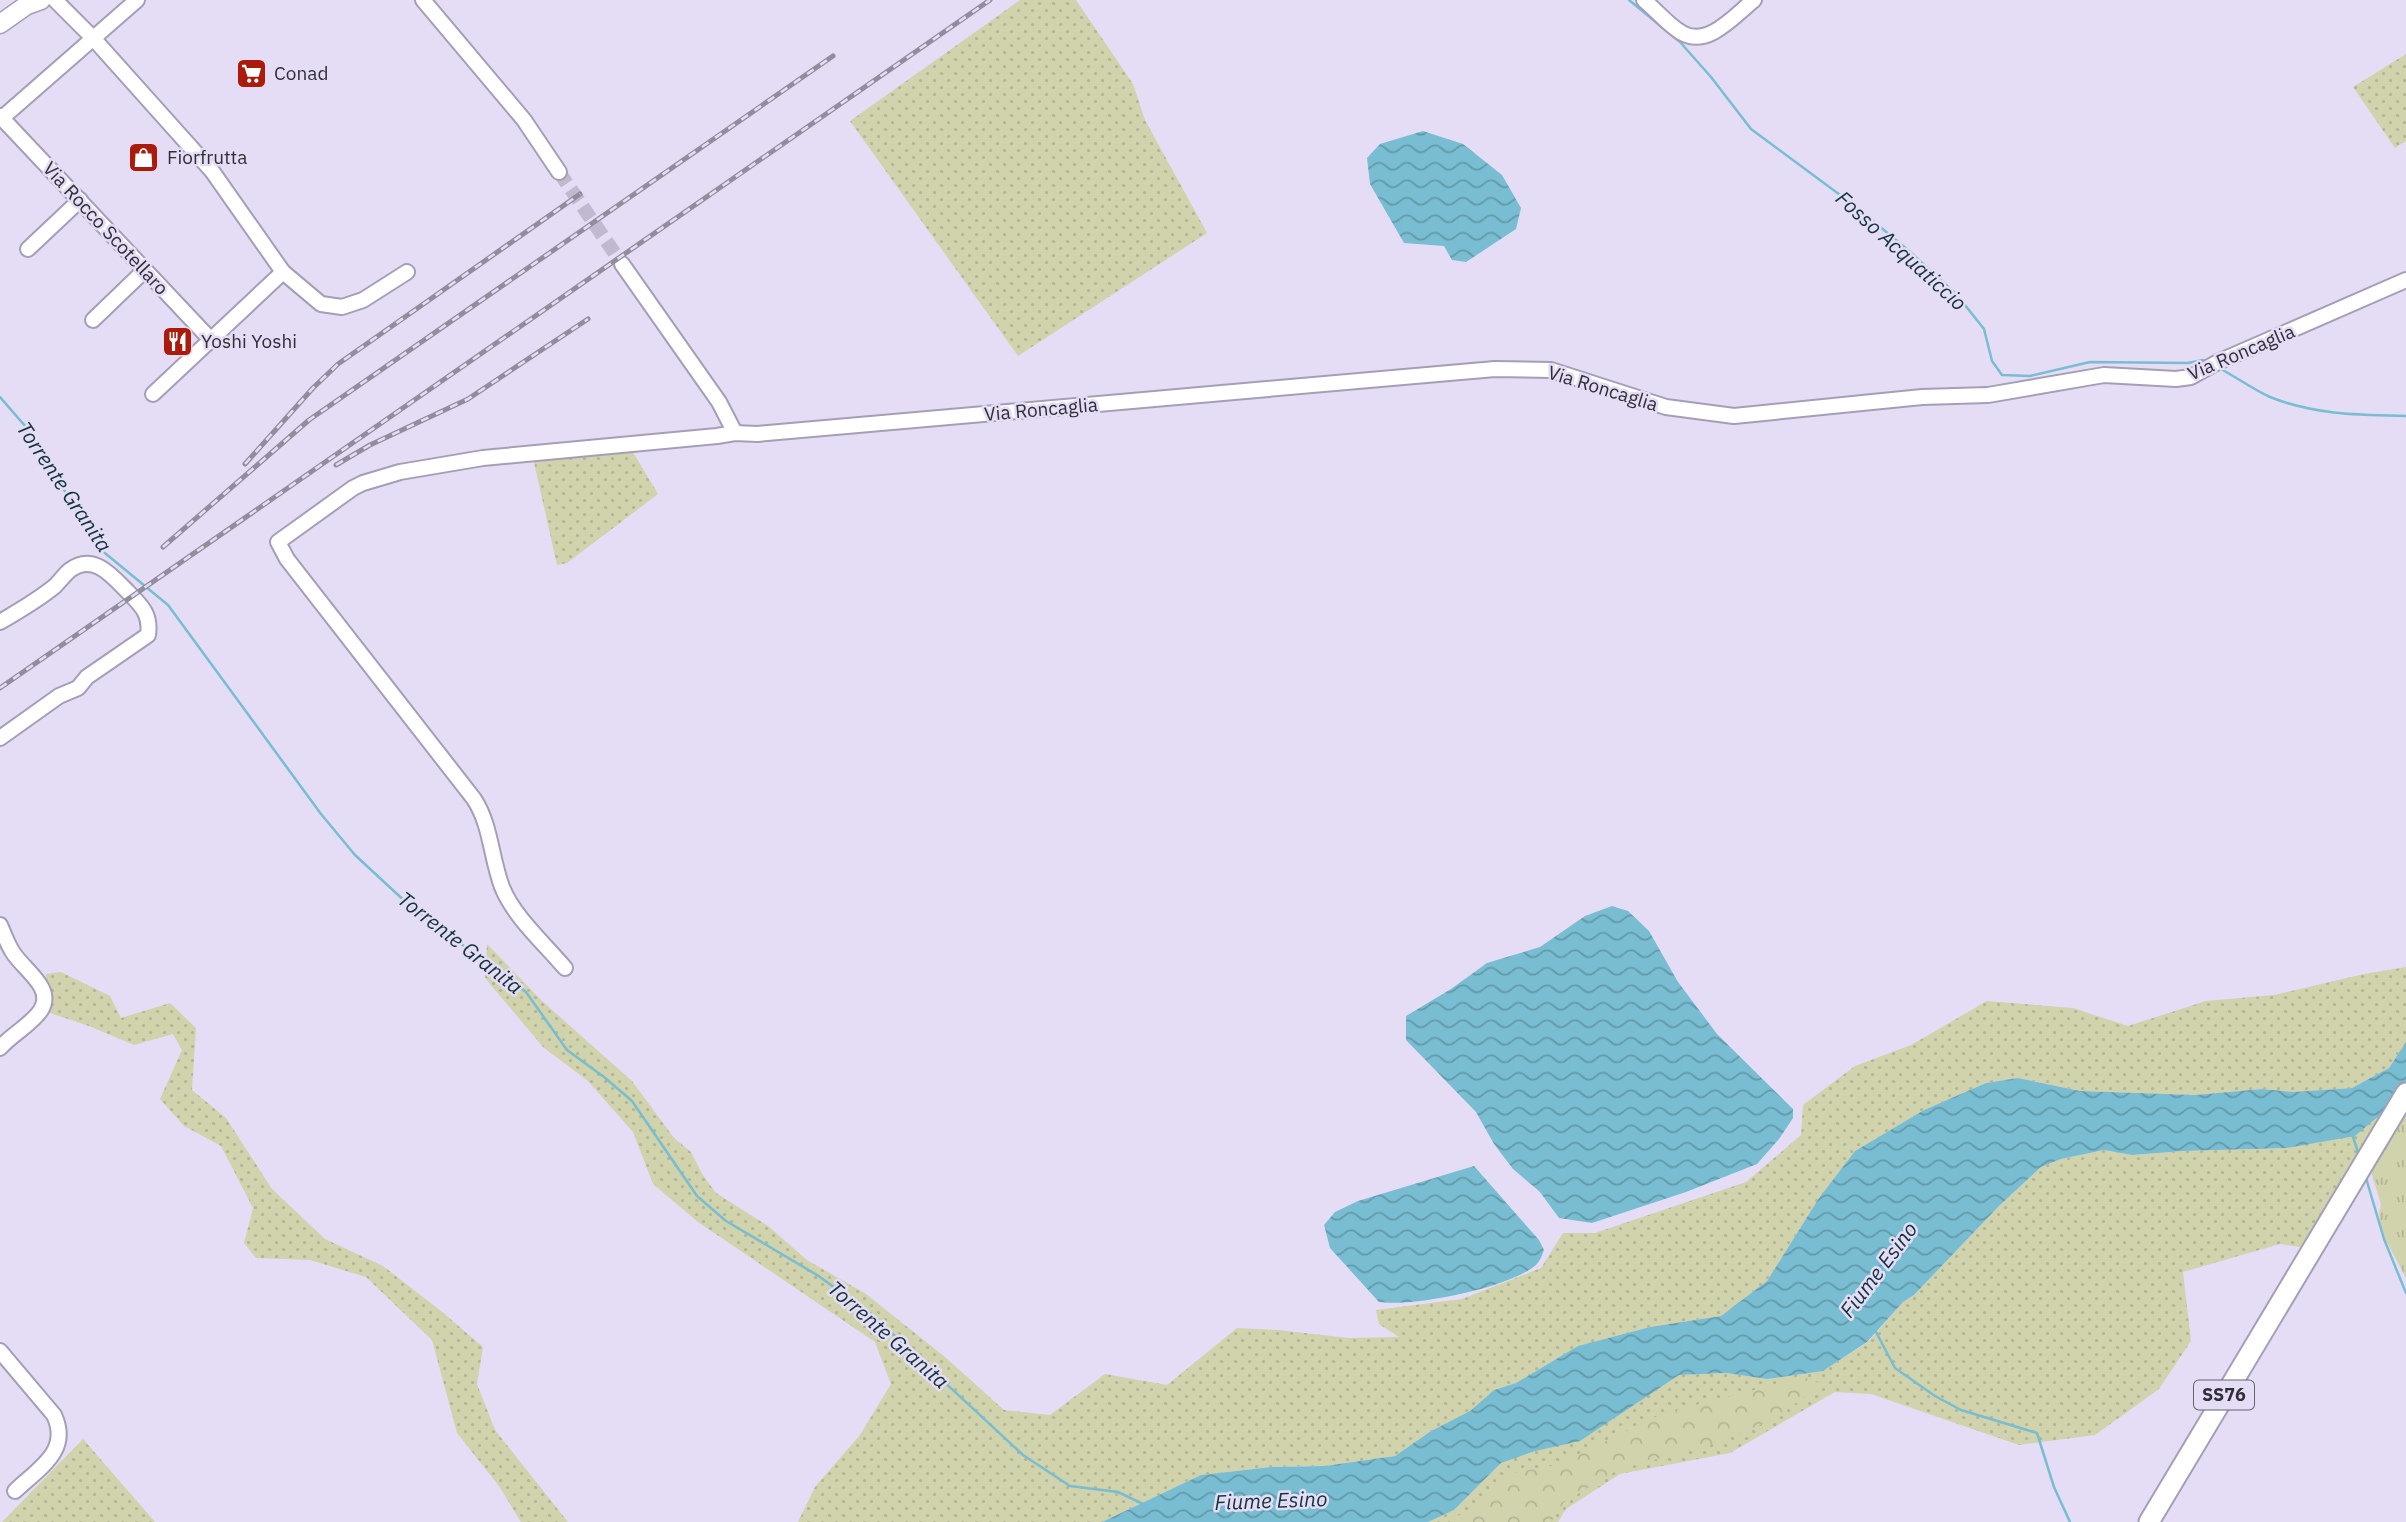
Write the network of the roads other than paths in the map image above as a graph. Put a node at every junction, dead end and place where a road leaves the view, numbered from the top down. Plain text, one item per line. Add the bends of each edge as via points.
1 (10, 0) edge
2 (41, 0) edge
3 (55, 0) edge
4 (71, 0) edge
5 (137, 0) edge
6 (423, 0) edge
7 (1644, 0) edge
8 (1754, 0) edge
9 (0, 9) edge
10 (78, 22) junction
11 (0, 24) edge
12 (93, 38) junction
13 (3, 124) edge
14 (559, 172) tunnel mouth
15 (80, 200) junction
16 (29, 249) dead end
17 (622, 264) tunnel mouth
18 (145, 270) junction
19 (283, 272) junction
20 (407, 272) dead end
21 (2406, 280) edge
22 (93, 320) dead end
23 (211, 340) junction
24 (153, 394) dead end
25 (735, 433) junction
26 (0, 622) edge
27 (0, 738) edge
28 (0, 925) edge
29 (565, 968) dead end
30 (0, 1048) edge
31 (2406, 1093) edge
32 (2406, 1116) edge
33 (2305, 1270) junction
34 (0, 1351) edge
35 (15, 1491) dead end
36 (2148, 1522) edge
37 (2162, 1522) edge

1 - 9 main road
2 - 11 main road
3 - 10 street
4 - 10 street
5 - 12 street
6 - 14 street via 524,120
7 - 8 street via 1682,33 1695,37 1710,34
10 - 12 street
12 - 13 street
12 - 19 street via 212,171
13 - 15 street, Via Rocco Scotellaro
15 - 16 street
15 - 18 street, Via Rocco Scotellaro
17 - 25 street via 719,402
18 - 22 street
18 - 23 street, Via Rocco Scotellaro
19 - 20 street via 321,304 342,307 363,300
19 - 23 street
21 - 25 street, Via Roncaglia via 2191,377 2176,379 2104,375 1988,396 1922,397 1734,416 1666,407 1551,369 1495,369
23 - 24 street
25 - 29 street, Via Roncaglia via 483,458 400,472 363,482 278,542 474,799 508,900
26 - 27 street via 54,587 71,569 90,564 106,569 148,615 148,635 78,688
28 - 30 street via 11,950 43,989 45,998 35,1017
31 - 33 highway, SS76
32 - 33 highway, SS76
33 - 36 highway, SS76
33 - 37 highway, SS76
34 - 35 street via 60,1427 59,1446 53,1455

